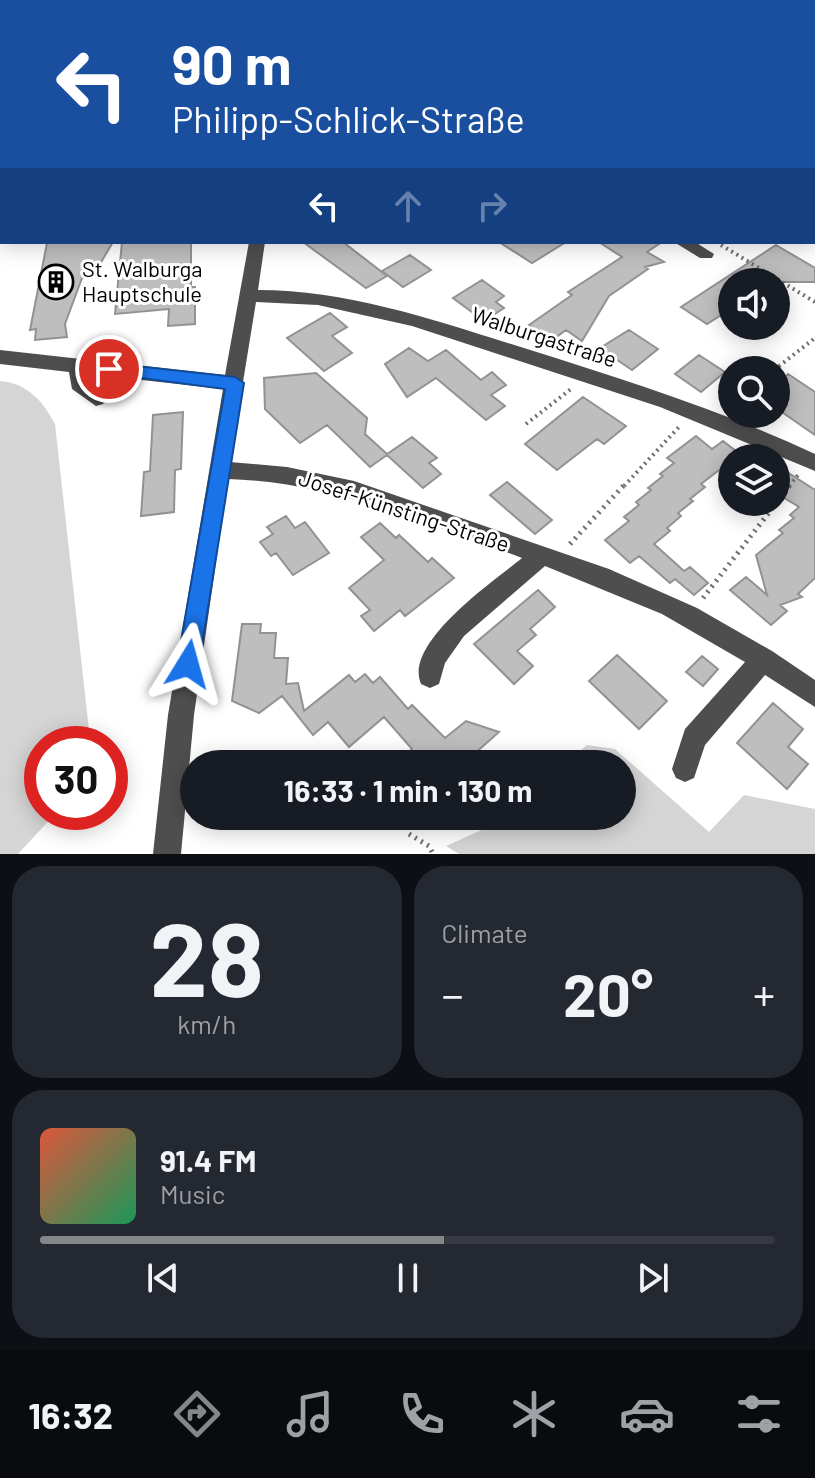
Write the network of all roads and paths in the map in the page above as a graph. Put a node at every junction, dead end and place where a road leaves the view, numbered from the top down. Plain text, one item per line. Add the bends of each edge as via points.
1 (257, 244) edge
2 (686, 244) edge
3 (706, 254) joint
4 (249, 296) junction
5 (815, 302) edge
6 (815, 338) edge
7 (0, 357) edge
8 (790, 358) edge
9 (78, 365) junction
10 (589, 376) junction
11 (235, 383) junction
12 (96, 399) dead end
13 (526, 424) dead end
14 (675, 431) dead end
15 (815, 463) edge
16 (219, 470) junction
17 (795, 479) dead end
18 (548, 558) junction
19 (690, 617) junction
20 (763, 659) junction
21 (430, 676) dead end
22 (815, 695) edge
23 (685, 769) dead end
24 (409, 834) dead end
25 (167, 854) edge
26 (433, 854) edge

1 - 4 street
2 - 3 street
3 - 5 path via 720,244
4 - 10 street, Walburgastraße via 310,296 360,305
4 - 11 street
6 - 8 path
7 - 9 street
9 - 11 street
9 - 12 street via 79,384
10 - 13 path
10 - 15 street, Walburgastraße via 695,412
11 - 16 street
14 - 18 path
16 - 18 street, Josef-Künsting-Straße via 274,472 328,483
16 - 25 street via 181,715
17 - 19 path
18 - 19 street, Josef-Künsting-Straße
18 - 21 street, Josef-Künsting-Straße via 456,628 434,658
19 - 20 street, Josef-Künsting-Straße
20 - 22 street, Josef-Künsting-Straße
20 - 23 street via 694,738
24 - 26 path

